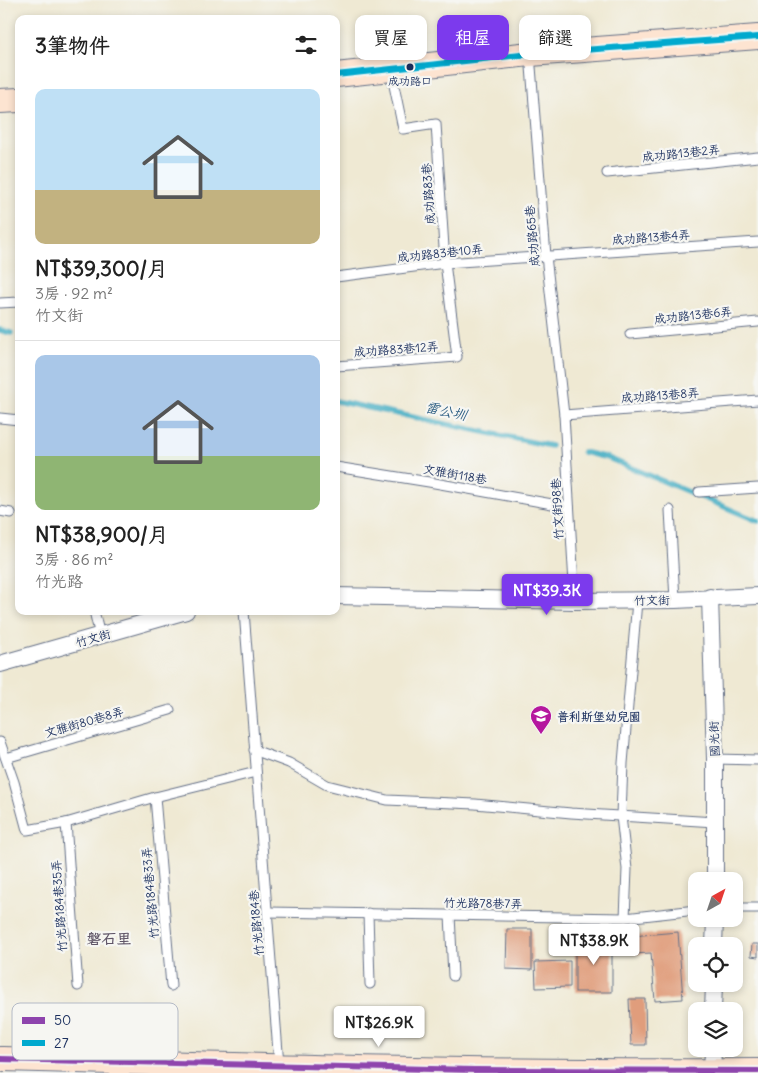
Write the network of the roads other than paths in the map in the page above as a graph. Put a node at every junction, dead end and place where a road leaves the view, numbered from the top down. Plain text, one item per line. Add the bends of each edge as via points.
1 (758, 37) edge
2 (591, 49) edge
3 (519, 55) edge
4 (530, 60) edge
5 (390, 68) junction
6 (340, 74) edge
7 (15, 100) edge
8 (0, 101) edge
9 (758, 157) edge
10 (607, 173) dead end
11 (758, 242) edge
12 (546, 256) junction
13 (445, 264) junction
14 (340, 277) edge
15 (15, 302) edge
16 (0, 303) edge
17 (758, 322) edge
18 (630, 334) dead end
19 (457, 357) joint
20 (340, 366) edge
21 (758, 400) edge
22 (564, 415) junction
23 (0, 418) edge
24 (15, 420) edge
25 (340, 468) edge
26 (758, 488) edge
27 (699, 492) dead end
28 (569, 507) junction
29 (670, 510) dead end
30 (0, 511) edge
31 (11, 513) dead end
32 (340, 596) edge
33 (758, 596) edge
34 (710, 597) junction
35 (675, 600) junction
36 (575, 601) junction
37 (637, 601) junction
38 (95, 615) edge
39 (172, 615) edge
40 (244, 615) edge
41 (100, 636) junction
42 (0, 664) edge
43 (170, 710) dead end
44 (0, 742) edge
45 (254, 750) junction
46 (6, 758) junction
47 (715, 759) junction
48 (758, 760) edge
49 (256, 772) junction
50 (155, 797) junction
51 (621, 816) junction
52 (715, 822) junction
53 (66, 823) junction
54 (715, 872) edge
55 (743, 908) edge
56 (758, 908) edge
57 (688, 911) edge
58 (268, 912) junction
59 (368, 913) junction
60 (450, 915) junction
61 (624, 918) junction
62 (453, 976) dead end
63 (370, 984) dead end
64 (78, 986) dead end
65 (171, 986) dead end
66 (25, 1060) edge
67 (712, 1064) edge
68 (280, 1070) edge
69 (758, 1071) edge

1 - 2 street
3 - 5 street
4 - 12 lane, 成功路65巷
5 - 6 street
5 - 13 lane, 成功路83巷 via 403,128 436,124
7 - 8 street
9 - 10 lane, 成功路13巷2弄
11 - 12 lane, 成功路13巷4弄
12 - 13 lane, 成功路83巷10弄
12 - 22 lane, 成功路65巷
13 - 14 lane, 成功路83巷10弄
13 - 19 lane, 成功路83巷
15 - 16 lane
17 - 18 lane, 成功路13巷6弄
19 - 20 lane, 成功路83巷12弄
21 - 22 lane, 成功路13巷8弄
22 - 28 lane, 竹文街98巷
23 - 24 lane
25 - 28 lane, 文雅街118巷
26 - 27 lane
28 - 36 lane, 竹文街98巷
29 - 35 lane
30 - 31 lane
32 - 36 street, 竹文街
33 - 34 street, 竹文街
34 - 35 street, 竹文街
34 - 47 street, 國光街
35 - 37 street, 竹文街
36 - 37 street, 竹文街
37 - 51 lane
38 - 41 lane
39 - 41 street, 竹文街
40 - 45 lane, 竹光路184巷
41 - 42 street, 竹文街
43 - 46 lane, 文雅街80巷8弄
44 - 46 lane
45 - 49 lane, 竹光路184巷
45 - 51 lane via 289,763 327,786 387,800
46 - 53 lane via 27,830
47 - 48 lane
47 - 52 street, 國光街
49 - 50 lane
49 - 58 lane, 竹光路184巷
50 - 53 lane
50 - 65 lane, 竹光路184巷33弄
51 - 52 lane
51 - 61 lane via 627,870
52 - 54 street, 國光街
53 - 64 lane, 竹光路184巷35弄
55 - 56 lane
57 - 61 lane, 竹光路78巷7弄
58 - 59 lane, 竹光路78巷7弄
58 - 68 lane, 竹光路184巷
59 - 60 lane, 竹光路78巷7弄
59 - 63 lane
60 - 61 lane, 竹光路78巷7弄
60 - 62 lane
66 - 68 street
67 - 68 street
67 - 69 street

